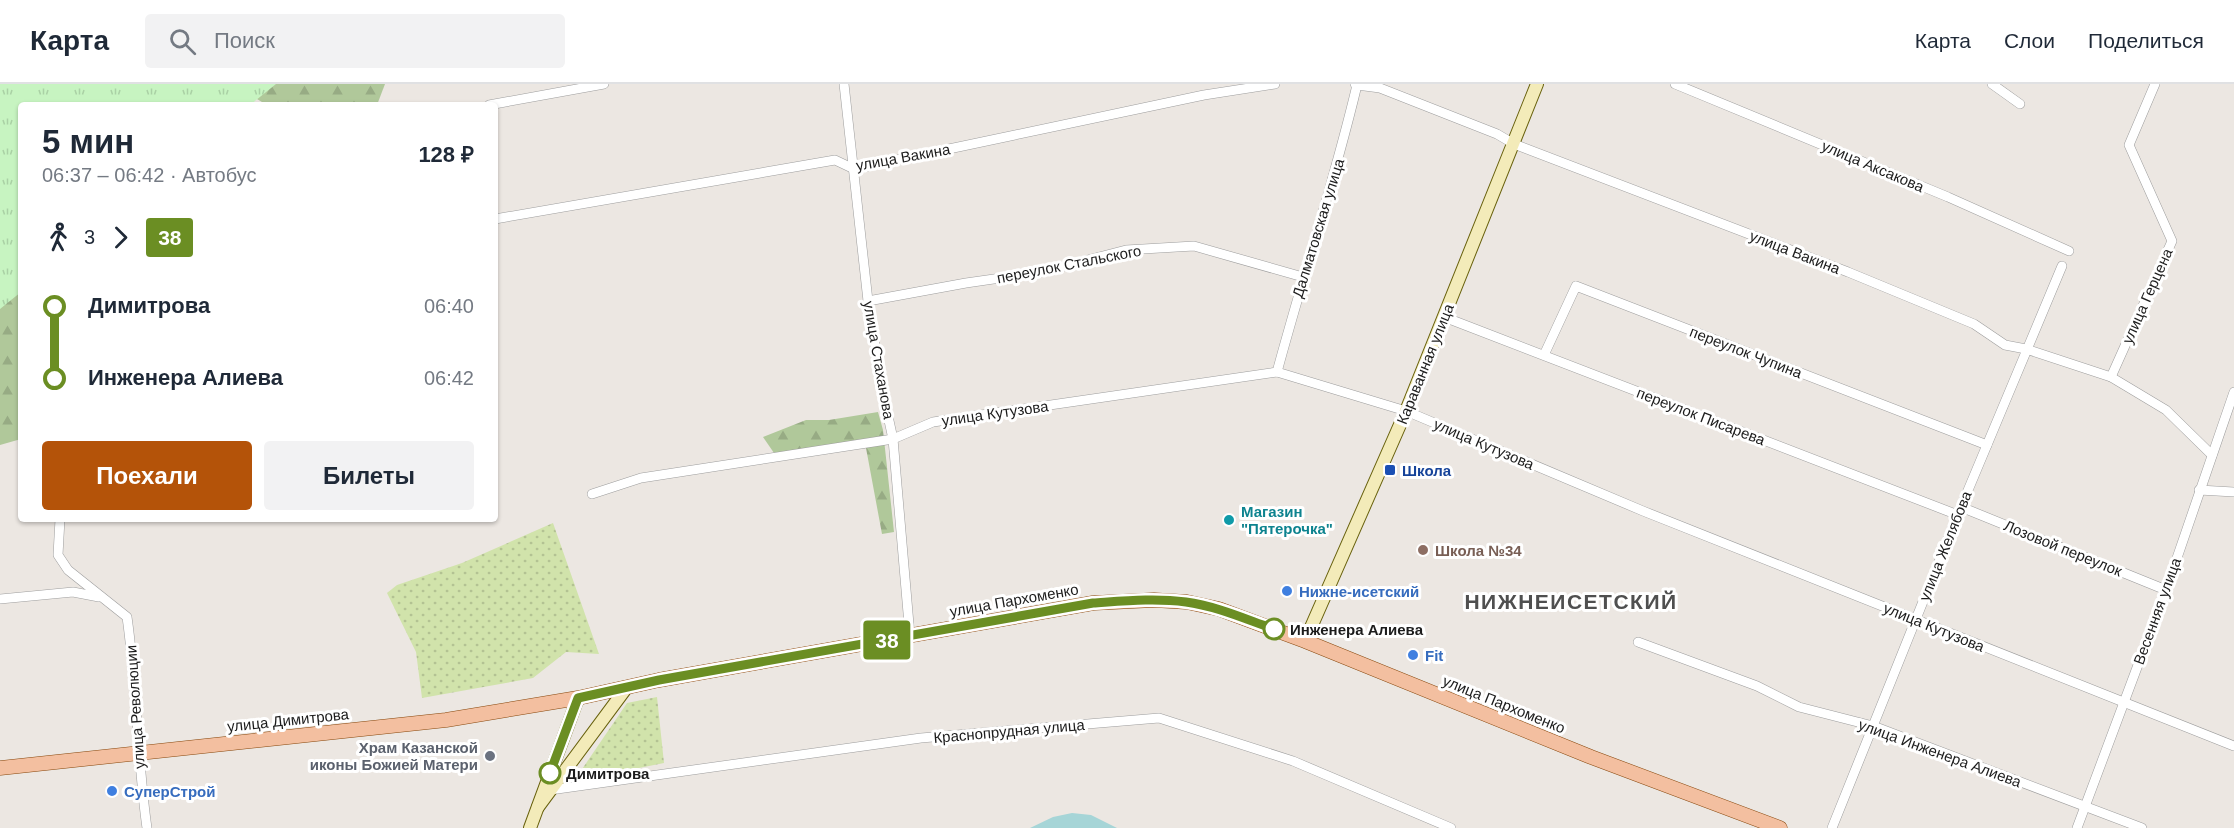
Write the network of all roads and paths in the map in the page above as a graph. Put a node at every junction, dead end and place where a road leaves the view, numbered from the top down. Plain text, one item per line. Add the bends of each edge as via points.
1 (604, 84) edge
2 (844, 84) edge
3 (1275, 84) edge
4 (1537, 84) edge
5 (1675, 84) edge
6 (1992, 84) edge
7 (2155, 84) edge
8 (1356, 85) edge
9 (498, 103) edge
10 (2020, 104) dead end
11 (1514, 144) junction
12 (854, 169) junction
13 (498, 218) edge
14 (2069, 251) dead end
15 (2062, 266) dead end
16 (1303, 277) junction
17 (868, 301) junction
18 (1444, 317) junction
19 (2026, 349) junction
20 (1544, 355) junction
21 (1277, 372) junction
22 (2111, 377) junction
23 (2234, 392) edge
24 (1406, 411) junction
25 (892, 439) junction
26 (1987, 446) junction
27 (2212, 455) junction
28 (2199, 490) junction
29 (2234, 492) edge
30 (592, 494) dead end
31 (1960, 511) junction
32 (60, 522) edge
33 (2166, 590) junction
34 (102, 598) junction
35 (0, 599) edge
36 (1916, 620) junction
37 (910, 636) junction
38 (1305, 641) junction
39 (1638, 642) dead end
40 (627, 687) junction
41 (578, 698) junction
42 (2125, 703) junction
43 (1873, 726) junction
44 (2234, 746) edge
45 (139, 753) junction
46 (0, 768) edge
47 (550, 790) junction
48 (538, 807) junction
49 (2085, 807) junction
50 (147, 828) edge
51 (530, 828) edge
52 (1451, 828) edge
53 (1780, 828) edge
54 (1832, 828) edge
55 (2077, 828) edge
56 (2142, 828) edge

1 - 9 street
2 - 12 street, улица Стаханова
3 - 12 street, улица Вакина via 1204,95
4 - 11 street, Караванная улица
5 - 14 street, улица Аксакова
6 - 10 street
7 - 22 street, улица Герцена via 2129,145 2172,240
8 - 11 street, улица Вакина via 1380,88
8 - 16 street, Далматовская улица via 1341,154
11 - 18 street, Караванная улица
11 - 19 street, улица Вакина via 1848,272 1974,324 2005,345
12 - 13 street, улица Вакина via 835,160
12 - 17 street, улица Стаханова
15 - 19 street, улица Желябова
16 - 17 street, переулок Стальского via 1194,246 1126,250 1042,272
16 - 21 street, Далматовская улица
17 - 25 street, улица Стаханова
18 - 20 street, переулок Писарева
18 - 24 street, Караванная улица
19 - 22 street, улица Вакина
19 - 26 street, улица Желябова
20 - 26 street, переулок Чупина via 1576,286
20 - 31 street, переулок Писарева
21 - 24 street, улица Кутузова
21 - 25 street, улица Кутузова via 933,422
22 - 27 street, улица Вакина via 2166,410
23 - 27 street, Весенняя улица
24 - 36 street, улица Кутузова
24 - 38 street, Караванная улица
25 - 30 street, улица Кутузова via 640,478
25 - 37 street, улица Стаханова
26 - 31 street, улица Желябова
27 - 28 street, Весенняя улица
28 - 29 street
28 - 33 street, Весенняя улица
31 - 33 street, Лозовой переулок
31 - 36 street, улица Желябова
32 - 34 street, улица Революции via 58,555 68,570
33 - 42 street, Весенняя улица
34 - 35 street via 73,592
34 - 45 street, улица Революции via 127,618
36 - 42 street, улица Кутузова
36 - 43 street, улица Желябова
37 - 38 main road, улица Пархоменко via 1093,603 1154,600 1219,609
37 - 40 main road, улица Пархоменко
38 - 53 main road, улица Пархоменко via 1591,757
39 - 43 street, улица Инженера Алиева via 1757,686 1799,707
40 - 41 main road, улица Пархоменко
40 - 47 street
41 - 45 main road, улица Димитрова via 446,720
41 - 48 street
42 - 44 street, улица Кутузова
42 - 49 street, Весенняя улица
43 - 49 street, улица Инженера Алиева
43 - 54 street, улица Желябова
45 - 46 main road, улица Димитрова
45 - 50 street, улица Революции
47 - 48 street
47 - 52 street, Краснопрудная улица via 921,738 1159,718 1293,761
48 - 51 street
49 - 55 street, Весенняя улица
49 - 56 street, улица Инженера Алиева

